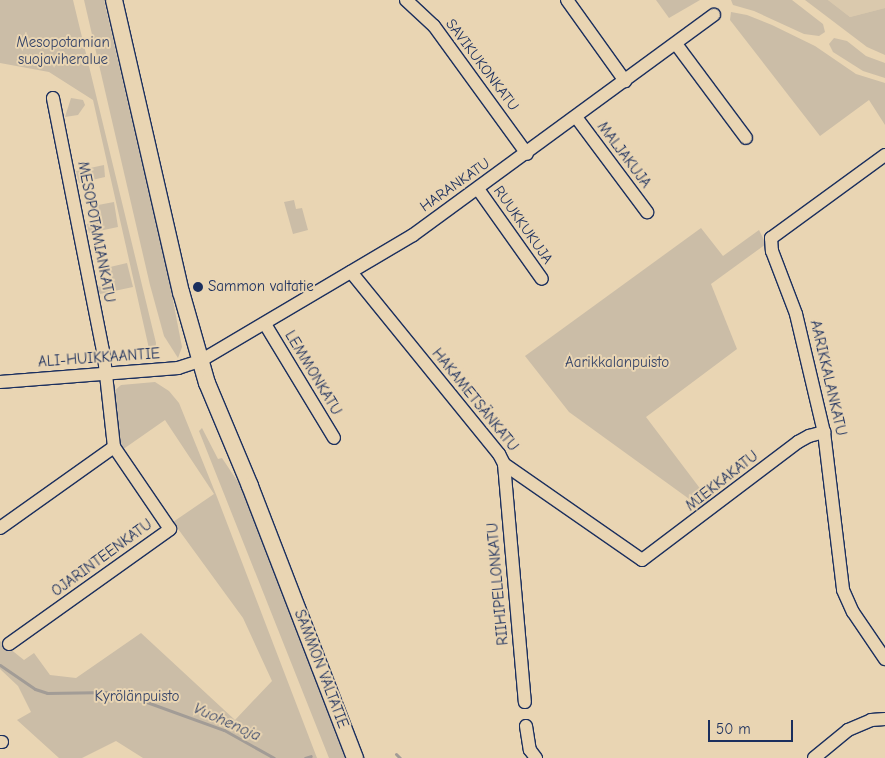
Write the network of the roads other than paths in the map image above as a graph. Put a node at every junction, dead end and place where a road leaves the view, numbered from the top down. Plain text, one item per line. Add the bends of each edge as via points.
1 (114, 0) edge
2 (406, 0) edge
3 (567, 0) edge
4 (714, 15) dead end
5 (676, 44) junction
6 (625, 81) junction
7 (53, 98) dead end
8 (576, 117) junction
9 (746, 138) dead end
10 (527, 154) junction
11 (885, 155) edge
12 (478, 189) junction
13 (647, 212) dead end
14 (351, 272) junction
15 (542, 279) dead end
16 (265, 324) junction
17 (200, 361) junction
18 (106, 374) junction
19 (0, 382) edge
20 (824, 432) junction
21 (334, 438) dead end
22 (114, 447) junction
23 (504, 464) junction
24 (0, 528) edge
25 (642, 560) joint
26 (8, 644) dead end
27 (885, 659) edge
28 (524, 702) dead end
29 (885, 719) edge
30 (526, 726) dead end
31 (348, 736) junction
32 (355, 758) edge
33 (360, 758) edge
34 (536, 758) edge
35 (814, 758) edge

1 - 17 main road, SAMMON VALTATIE
2 - 10 street, SAVIKUKONKATU via 434,26
3 - 6 street
4 - 5 street, HARANKATU
5 - 6 street, HARANKATU
5 - 9 street
6 - 8 street, HARANKATU
7 - 18 street, MESOPOTAMIANKATU
8 - 10 street, HARANKATU
8 - 13 street, MALJAKUJA
10 - 12 street, HARANKATU
11 - 20 street, AARIKKALANKATU via 771,238 772,251 796,314
12 - 14 street, HARANKATU via 413,235
12 - 15 street, RUUKKUKUJA
14 - 16 street, HARANKATU
14 - 23 street, HAKAMETSÄNKATU
16 - 17 street, HARANKATU
16 - 21 street, LEMMONKATU
17 - 18 street, ALI-HUIKKAANTIE via 178,368
17 - 31 main road, SAMMON VALTATIE
18 - 19 street, ALI-HUIKKAANTIE
18 - 22 street, OJARINTEENKATU
20 - 25 street, MIEKKAKATU via 798,442
20 - 27 street, AARIKKALANKATU via 843,590 853,612
22 - 24 street
22 - 26 street, OJARINTEENKATU via 170,529
23 - 25 street, HAKAMETSÄNKATU
23 - 28 street, RIIHIPELLONKATU
29 - 35 street via 871,720 848,730
30 - 34 street via 529,744
31 - 32 main road, SAMMON VALTATIE
31 - 33 main road, SAMMON VALTATIE

